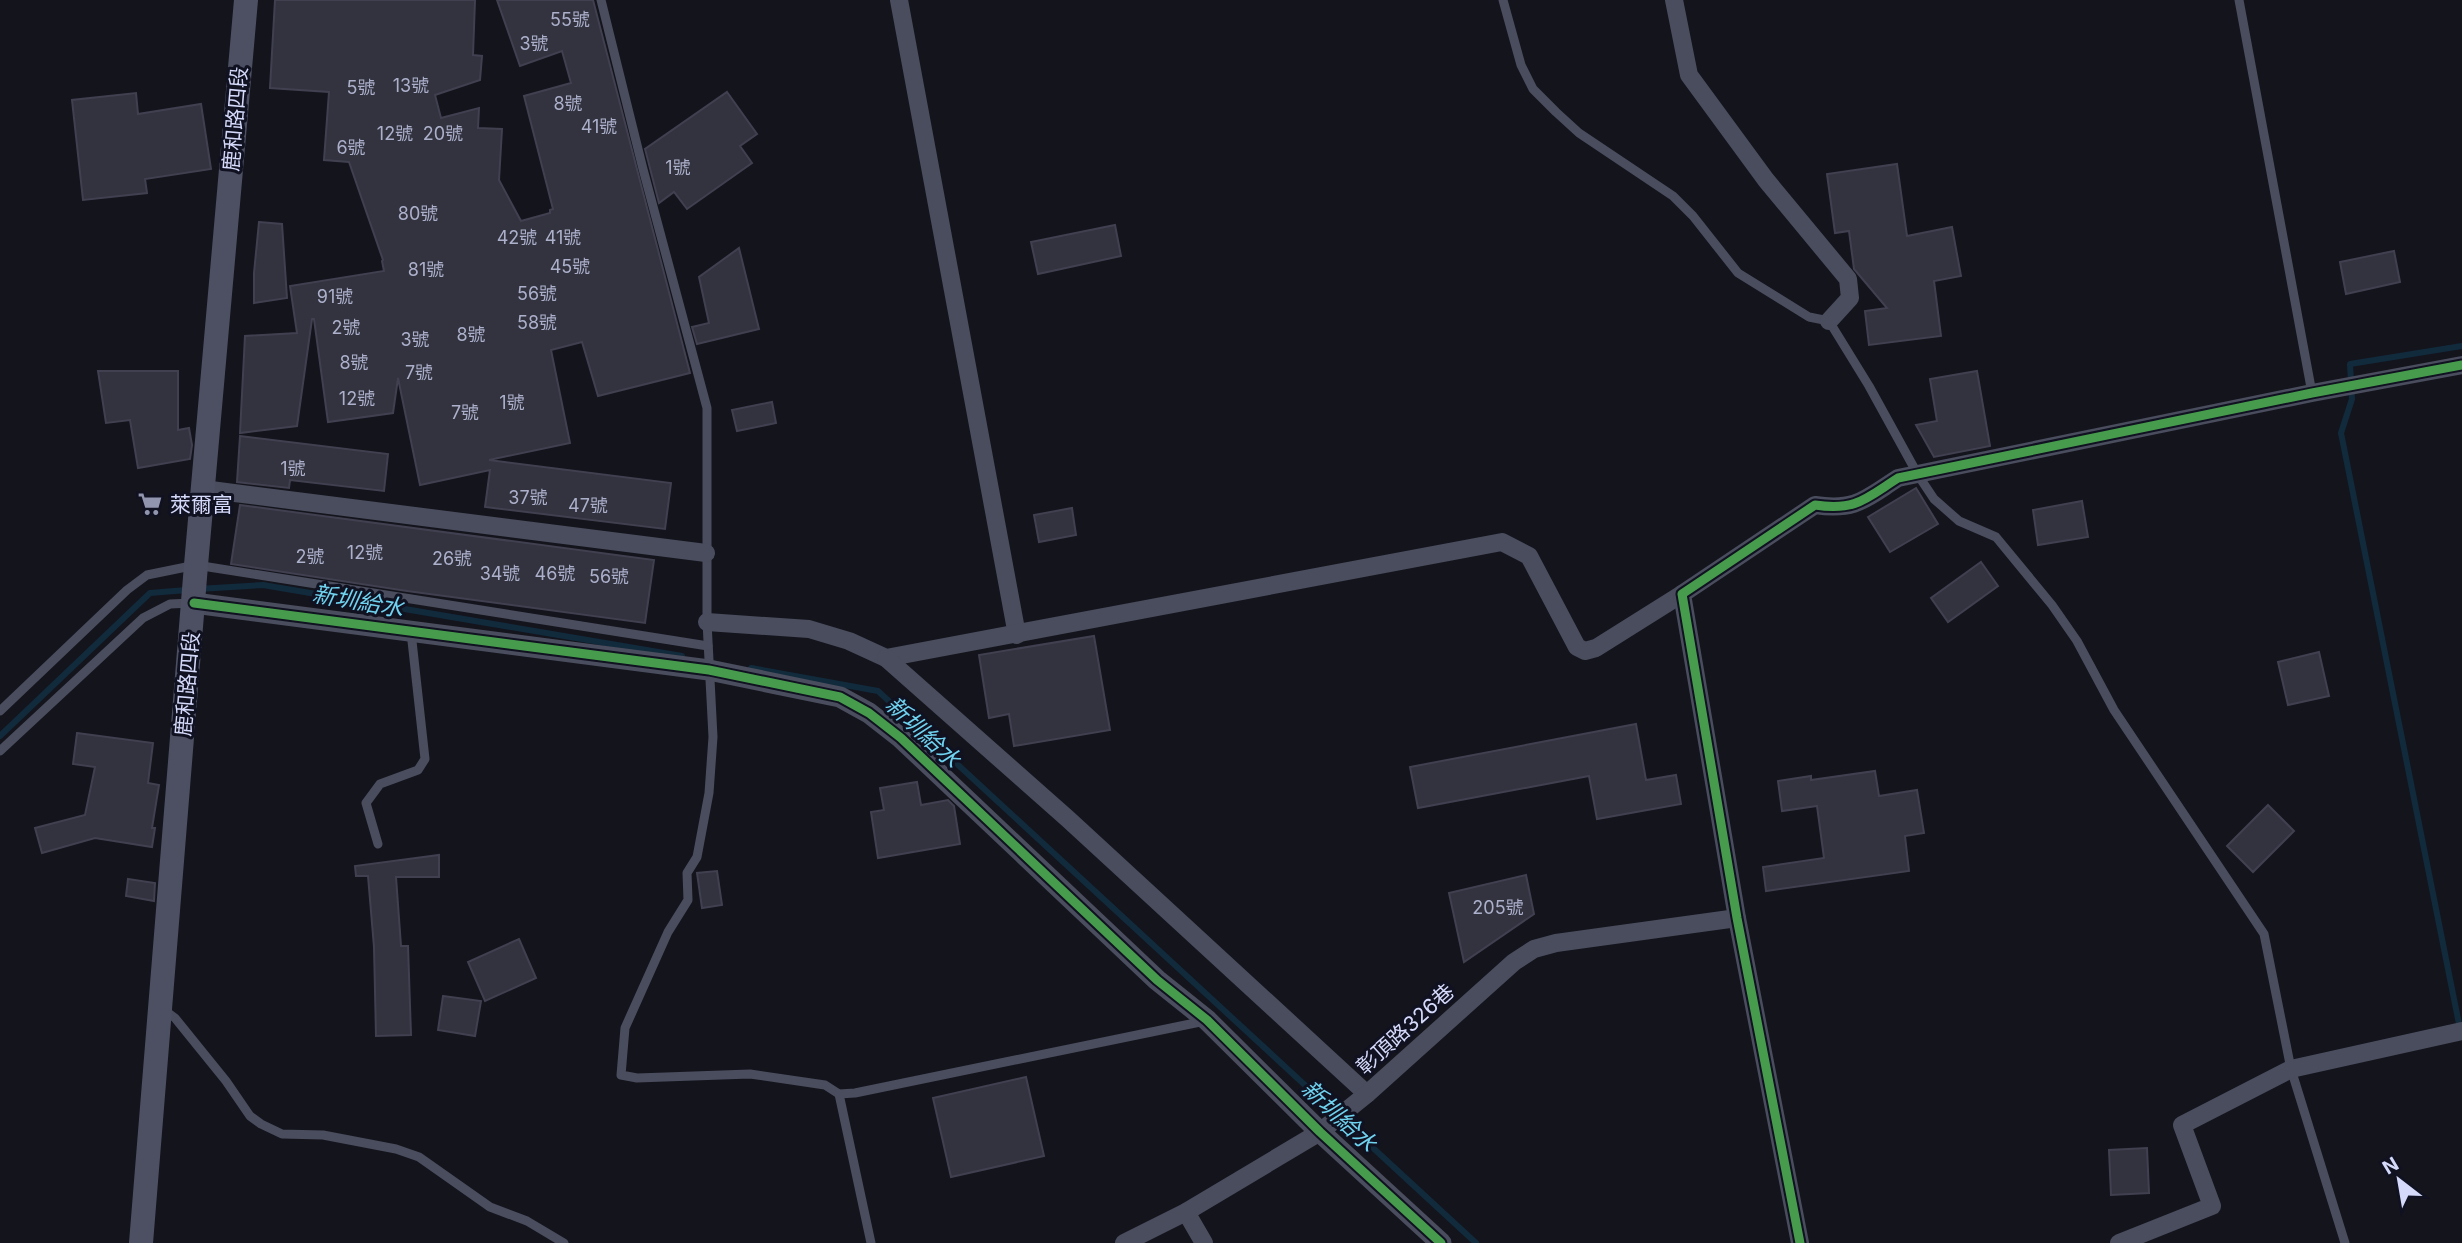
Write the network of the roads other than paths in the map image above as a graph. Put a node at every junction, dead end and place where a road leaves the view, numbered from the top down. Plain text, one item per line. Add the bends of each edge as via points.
1 (246, 0) edge
2 (601, 0) edge
3 (899, 0) edge
4 (1503, 0) edge
5 (1674, 0) edge
6 (2239, 0) edge
7 (1829, 321) junction
8 (2462, 365) edge
9 (2312, 393) junction
10 (1918, 475) junction
11 (203, 489) junction
12 (706, 553) junction
13 (196, 565) junction
14 (1682, 594) junction
15 (194, 603) junction
16 (707, 622) junction
17 (411, 630) junction
18 (1017, 635) junction
19 (708, 646) junction
20 (886, 657) junction
21 (709, 670) junction
22 (0, 711) edge
23 (0, 751) edge
24 (378, 844) dead end
25 (1737, 918) junction
26 (159, 1006) junction
27 (1207, 1020) junction
28 (2462, 1031) edge
29 (2291, 1069) junction
30 (839, 1094) junction
31 (1367, 1094) junction
32 (1325, 1128) junction
33 (1185, 1212) junction
34 (141, 1243) edge
35 (564, 1243) edge
36 (871, 1243) edge
37 (1125, 1243) edge
38 (1203, 1243) edge
39 (1441, 1243) edge
40 (1800, 1243) edge
41 (2119, 1243) edge
42 (2345, 1243) edge

1 - 11 main road, 鹿和路四段
2 - 12 lane via 707,408
3 - 18 street
4 - 7 lane via 1521,65 1534,89 1556,112 1579,133 1673,196 1738,273 1810,317
5 - 7 street via 1689,75 1766,180 1848,279 1850,298
6 - 9 lane
7 - 10 lane
8 - 9 street
9 - 10 street
10 - 14 street via 1898,478 1856,505 1815,505
10 - 29 lane via 1934,499 1959,521 1996,537 2052,605 2114,710 2264,934
11 - 12 street
11 - 13 main road, 鹿和路四段
12 - 16 lane
13 - 15 main road, 鹿和路四段
13 - 19 lane
13 - 22 lane via 148,575 127,590
14 - 18 street via 1585,651 1577,647 1529,556 1502,542
14 - 25 street
15 - 17 street
15 - 23 lane via 170,604 143,618
15 - 26 main road, 鹿和路四段
16 - 19 lane
16 - 20 street via 808,629
17 - 21 street
17 - 24 lane via 425,758 418,770 380,784 366,803
18 - 20 street
19 - 21 lane
20 - 31 street
21 - 27 street via 840,697 869,713 1157,980
21 - 30 lane via 713,737 709,793 697,856 687,873 688,900 668,932 625,1028 621,1075 750,1074 825,1086
25 - 31 street, 彰頂路326巷 via 1534,949
25 - 40 street
26 - 34 main road, 鹿和路四段
26 - 35 lane via 175,1018 250,1116 261,1124 282,1133 323,1135 419,1157 490,1207 527,1221
27 - 30 lane
27 - 32 street
28 - 29 street
29 - 41 street via 2182,1125 2211,1206
29 - 42 lane
30 - 36 lane
31 - 32 street, 彰頂路326巷
32 - 33 street, 彰頂路326巷
32 - 39 street
33 - 37 street, 彰頂路326巷
33 - 38 street

